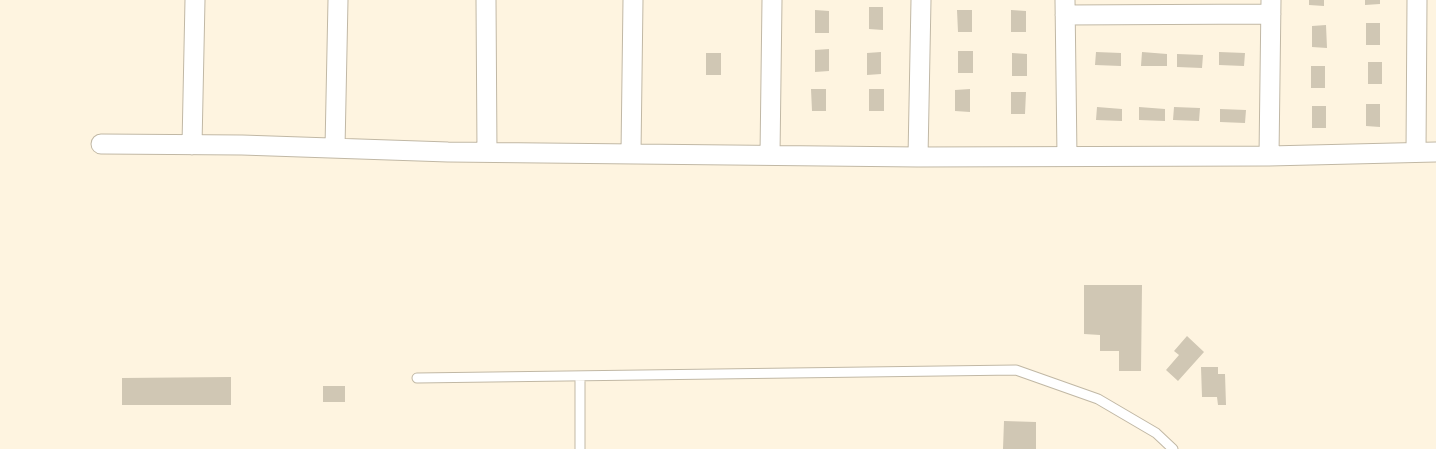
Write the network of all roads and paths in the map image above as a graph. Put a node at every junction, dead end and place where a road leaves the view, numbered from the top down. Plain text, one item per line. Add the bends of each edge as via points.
1 (195, 0) edge
2 (338, 0) edge
3 (486, 0) edge
4 (633, 0) edge
5 (772, 0) edge
6 (921, 0) edge
7 (1416, 0) edge
8 (1271, 7) edge
9 (1065, 8) edge
10 (101, 144) dead end
11 (192, 145) junction
12 (335, 148) junction
13 (487, 152) junction
14 (1416, 152) junction
15 (1436, 152) edge
16 (631, 153) junction
17 (770, 155) junction
18 (1067, 156) junction
19 (1270, 156) junction
20 (918, 157) junction
21 (580, 376) junction
22 (417, 378) dead end
23 (580, 449) edge
24 (1173, 449) edge

1 - 11 street
2 - 12 street
3 - 13 street
4 - 16 street
5 - 17 street
6 - 20 street
7 - 14 street
8 - 9 street
8 - 19 street
9 - 18 street
10 - 11 street
11 - 12 street
12 - 13 street
13 - 16 street
14 - 15 street
14 - 19 street
16 - 17 street
17 - 20 street
18 - 19 street
18 - 20 street
21 - 22 lane
21 - 23 lane
21 - 24 lane via 1016,370 1098,398 1156,433

